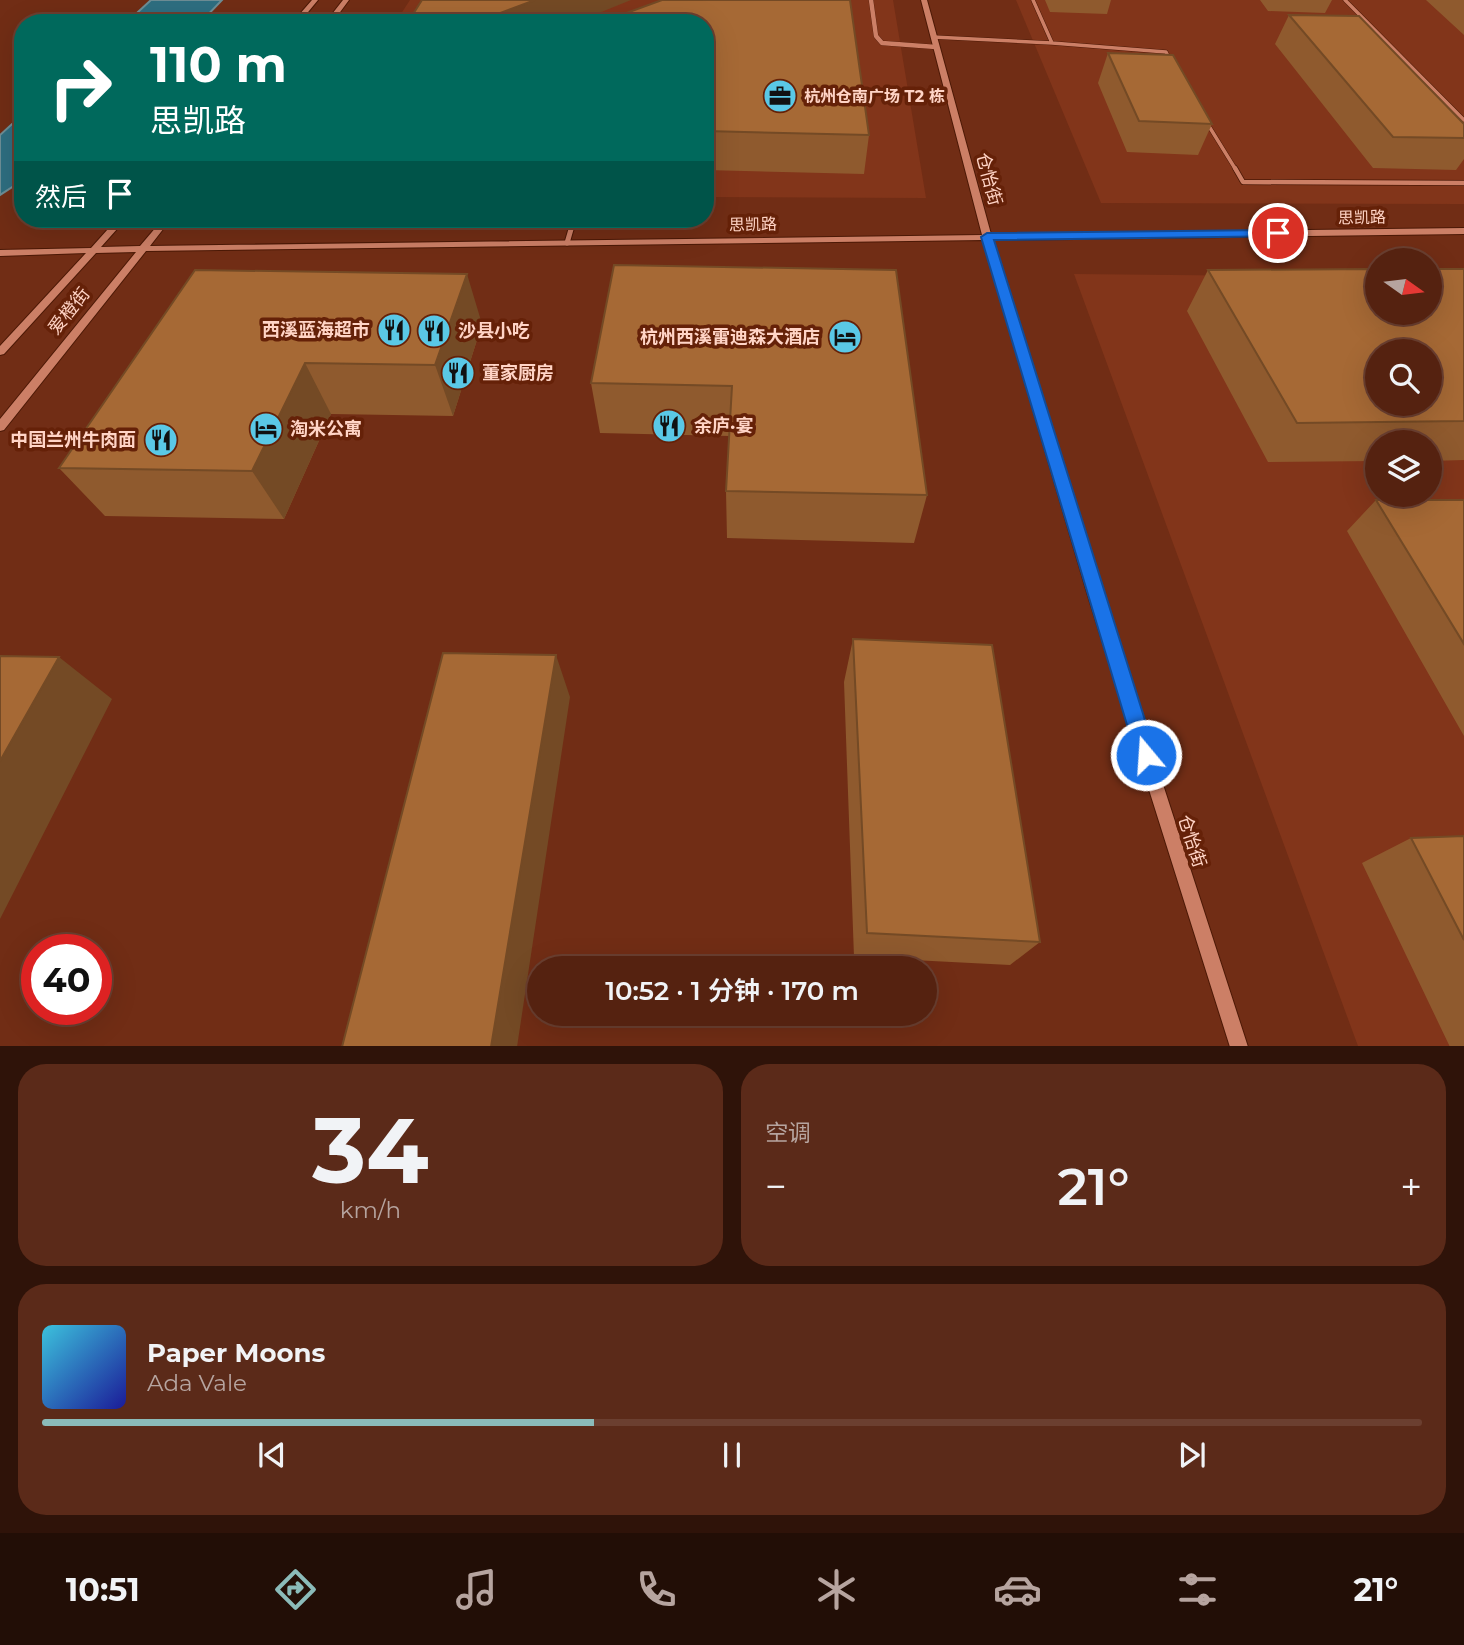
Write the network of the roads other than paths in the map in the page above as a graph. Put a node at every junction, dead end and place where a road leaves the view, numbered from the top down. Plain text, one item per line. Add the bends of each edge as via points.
1 (315, 0) edge
2 (346, 0) edge
3 (871, 0) edge
4 (924, 0) edge
5 (1033, 0) edge
6 (1345, 0) edge
7 (303, 14) edge
8 (335, 14) edge
9 (934, 42) junction
10 (1052, 43) junction
11 (1173, 64) edge
12 (1201, 111) edge
13 (1464, 120) edge
14 (1464, 183) edge
15 (114, 228) edge
16 (160, 228) edge
17 (571, 228) edge
18 (1464, 231) edge
19 (987, 237) junction
20 (567, 243) junction
21 (143, 248) junction
22 (93, 250) junction
23 (0, 253) edge
24 (0, 352) edge
25 (0, 427) edge
26 (1239, 1046) edge

1 - 7 street
2 - 8 street
3 - 9 street via 876,36 882,43
4 - 9 street, 仓怡街
5 - 10 lane
6 - 13 lane
9 - 10 lane
9 - 19 street, 仓怡街
10 - 11 lane via 1166,52
12 - 14 lane via 1243,183
15 - 22 street, 爱橙街
16 - 21 street, 爱橙街
17 - 20 street
18 - 19 street, 思凯路
19 - 20 street, 思凯路
19 - 26 street, 仓怡街
20 - 21 street, 思凯路
21 - 22 street, 思凯路
21 - 25 street, 爱橙街
22 - 23 street, 思凯路
22 - 24 street, 爱橙街

